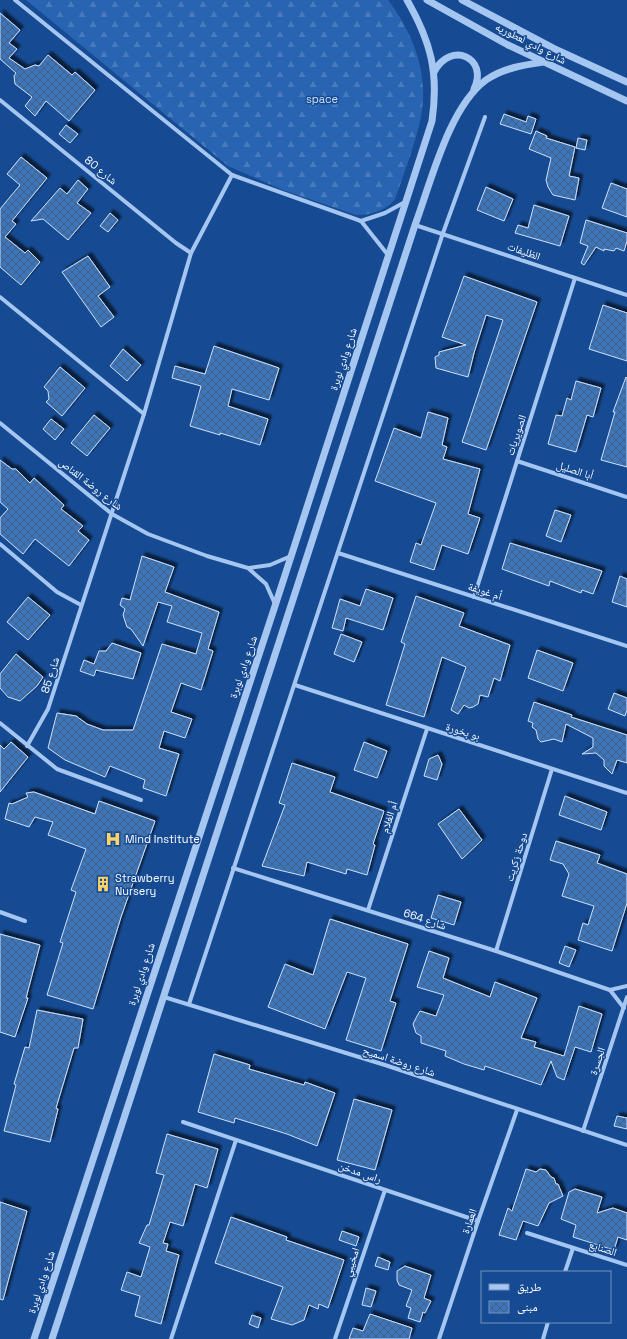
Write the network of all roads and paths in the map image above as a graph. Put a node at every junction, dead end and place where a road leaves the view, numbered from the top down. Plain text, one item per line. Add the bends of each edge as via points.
1 (15, 0) edge
2 (407, 0) edge
3 (427, 0) edge
4 (462, 0) edge
5 (544, 62) junction
6 (434, 72) junction
7 (627, 82) edge
8 (474, 91) junction
9 (0, 100) edge
10 (627, 101) edge
11 (485, 117) dead end
12 (232, 175) junction
13 (406, 202) junction
14 (361, 221) junction
15 (416, 225) junction
16 (443, 233) junction
17 (191, 253) junction
18 (388, 255) junction
19 (575, 278) junction
20 (627, 295) edge
21 (0, 297) edge
22 (144, 414) junction
23 (0, 423) edge
24 (517, 461) junction
25 (627, 497) edge
26 (112, 514) junction
27 (0, 544) edge
28 (338, 553) junction
29 (291, 556) junction
30 (248, 568) junction
31 (474, 597) junction
32 (81, 605) junction
33 (275, 606) junction
34 (627, 646) edge
35 (295, 685) junction
36 (0, 723) edge
37 (426, 729) junction
38 (27, 746) junction
39 (552, 769) junction
40 (627, 793) edge
41 (141, 800) dead end
42 (233, 868) junction
43 (368, 910) junction
44 (0, 912) edge
45 (25, 921) dead end
46 (496, 951) junction
47 (627, 986) edge
48 (610, 990) junction
49 (164, 996) junction
50 (627, 997) edge
51 (190, 1004) junction
52 (624, 1008) junction
53 (517, 1110) junction
54 (183, 1122) dead end
55 (583, 1131) junction
56 (236, 1140) junction
57 (627, 1145) edge
58 (385, 1190) junction
59 (478, 1221) junction
60 (527, 1233) dead end
61 (573, 1248) junction
62 (627, 1265) edge
63 (565, 1271) edge
64 (548, 1323) edge
65 (441, 1338) edge
66 (34, 1339) edge
67 (52, 1339) edge
68 (171, 1339) edge
69 (335, 1339) edge
70 (543, 1339) edge

1 - 12 street
2 - 6 street, شارع وادي لوبرة via 426,40
3 - 5 street, شارع وادي لعطوريه
4 - 7 street, شارع وادي لعطوريه via 557,50
5 - 8 street via 506,70 486,80
5 - 10 street, شارع وادي لعطوريه
6 - 8 street via 444,58 460,55 468,58 477,70 478,79
6 - 13 street, شارع وادي لوبرة via 432,121
8 - 15 street via 450,128
9 - 17 street, شارع 80
11 - 16 street
12 - 14 street
12 - 17 street
13 - 14 street
13 - 18 street, شارع وادي لوبرة
14 - 18 street
15 - 16 street, الظليفات
15 - 49 street
16 - 19 street, الظليفات
16 - 28 street
17 - 22 street
18 - 29 street, شارع وادي لوبرة
19 - 20 street, الظليفات
19 - 24 street, الصويريات
21 - 22 street
22 - 26 street
23 - 26 street, شارع روضة القناص
24 - 25 street, أبا الصليل
24 - 31 street, الصويريات
26 - 30 street, شارع روضة القناص via 148,534
26 - 32 street, شارع 85
27 - 32 street via 57,592
28 - 31 street, أم غويفة
28 - 35 street
29 - 30 street, شارع روضة القناص via 270,565
29 - 33 street, شارع وادي لوبرة
30 - 33 street, شارع روضة القناص via 266,584
31 - 34 street, أم غويفة
32 - 38 street, شارع 85 via 48,709
33 - 66 street, شارع وادي لوبرة
35 - 37 street, بو بخورة
35 - 42 street
36 - 38 street
37 - 39 street, بو بخورة
37 - 43 street, أم الغلام
38 - 41 street via 57,769
39 - 40 street, بو بخورة
39 - 46 street, دوحة زكريت
42 - 43 street, شارع 664
42 - 51 street
43 - 46 street, شارع 664
44 - 45 street
46 - 48 street, شارع 664
47 - 48 street
48 - 52 street
49 - 51 street, شارع روضة اسميح
49 - 67 street
50 - 52 street, الجسرة
51 - 53 street, شارع روضة اسميح via 385,1065
52 - 55 street, الجسرة
53 - 55 street, شارع روضة اسميح
53 - 59 street, العمارة
54 - 56 street, راس مدخن
55 - 57 street, شارع روضة اسميح
56 - 58 street, راس مدخن
56 - 68 street
58 - 59 street, راس مدخن
58 - 69 street, امخيبي
59 - 65 street, العمارة
60 - 61 street, الصنايع
61 - 62 street, الصنايع
61 - 63 street, الصنايع
64 - 70 street

